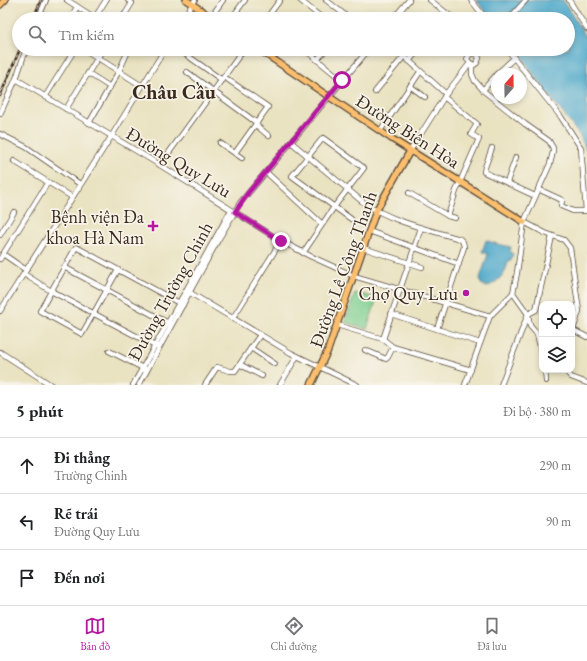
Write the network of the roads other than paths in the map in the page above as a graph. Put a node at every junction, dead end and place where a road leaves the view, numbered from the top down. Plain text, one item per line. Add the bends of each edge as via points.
1 (5, 0) edge
2 (46, 0) edge
3 (67, 0) edge
4 (106, 0) edge
5 (128, 0) edge
6 (186, 0) edge
7 (223, 0) edge
8 (246, 0) edge
9 (280, 0) edge
10 (300, 0) edge
11 (326, 0) edge
12 (408, 0) edge
13 (430, 0) edge
14 (471, 0) edge
15 (526, 0) edge
16 (569, 0) edge
17 (194, 2) edge
18 (0, 6) edge
19 (77, 7) junction
20 (41, 12) edge
21 (74, 12) edge
22 (84, 12) edge
23 (98, 12) edge
24 (126, 12) edge
25 (188, 12) edge
26 (206, 12) edge
27 (216, 12) edge
28 (237, 12) edge
29 (271, 12) edge
30 (313, 12) edge
31 (341, 12) edge
32 (399, 12) edge
33 (445, 12) edge
34 (480, 12) edge
35 (515, 12) edge
36 (587, 29) edge
37 (24, 56) edge
38 (71, 56) edge
39 (95, 56) edge
40 (126, 56) edge
41 (160, 56) edge
42 (189, 56) edge
43 (239, 56) edge
44 (268, 56) edge
45 (312, 56) edge
46 (320, 56) edge
47 (361, 56) edge
48 (404, 56) joint
49 (413, 56) edge
50 (469, 56) edge
51 (478, 56) edge
52 (98, 58) junction
53 (514, 58) joint
54 (317, 60) junction
55 (409, 61) junction
56 (471, 64) junction
57 (503, 68) edge
58 (119, 71) junction
59 (187, 72) dead end
60 (420, 72) junction
61 (88, 73) junction
62 (223, 78) junction
63 (16, 79) junction
64 (342, 80) junction
65 (491, 80) edge
66 (142, 86) junction
67 (410, 86) junction
68 (110, 87) junction
69 (482, 90) junction
70 (213, 92) junction
71 (374, 92) dead end
72 (445, 95) junction
73 (45, 97) junction
74 (329, 97) junction
75 (425, 97) dead end
76 (66, 110) junction
77 (0, 114) edge
78 (89, 123) junction
79 (256, 124) junction
80 (380, 131) junction
81 (0, 134) edge
82 (269, 136) dead end
83 (111, 137) junction
84 (291, 142) junction
85 (220, 143) dead end
86 (492, 148) dead end
87 (410, 151) junction
88 (235, 154) junction
89 (308, 156) junction
90 (516, 157) dead end
91 (242, 158) dead end
92 (14, 161) dead end
93 (160, 166) junction
94 (266, 172) junction
95 (48, 182) junction
96 (461, 182) junction
97 (506, 182) junction
98 (80, 184) junction
99 (347, 189) junction
100 (538, 189) junction
101 (409, 192) dead end
102 (535, 196) junction
103 (72, 197) junction
104 (334, 207) junction
105 (233, 211) junction
106 (376, 211) junction
107 (14, 212) dead end
108 (448, 216) junction
109 (455, 218) dead end
110 (351, 219) dead end
111 (524, 222) junction
112 (322, 224) junction
113 (421, 228) junction
114 (369, 231) junction
115 (0, 235) edge
116 (552, 236) junction
117 (281, 241) junction
118 (414, 247) junction
119 (363, 248) junction
120 (302, 253) junction
121 (1, 256) edge
122 (409, 263) junction
123 (459, 264) junction
124 (64, 267) junction
125 (422, 267) dead end
126 (118, 270) junction
127 (25, 272) junction
128 (354, 276) junction
129 (399, 289) junction
130 (107, 290) junction
131 (51, 291) junction
132 (188, 291) junction
133 (513, 293) junction
134 (446, 303) junction
135 (181, 304) junction
136 (0, 311) edge
137 (93, 314) junction
138 (391, 314) junction
139 (528, 314) junction
140 (490, 316) junction
141 (233, 318) junction
142 (575, 322) edge
143 (170, 324) junction
144 (337, 324) junction
145 (437, 329) junction
146 (575, 332) edge
147 (260, 335) junction
148 (587, 337) edge
149 (382, 339) junction
150 (539, 342) edge
151 (480, 343) junction
152 (157, 347) junction
153 (393, 347) junction
154 (251, 348) junction
155 (365, 350) dead end
156 (109, 351) dead end
157 (0, 352) edge
158 (297, 356) junction
159 (275, 364) dead end
160 (240, 365) junction
161 (320, 368) junction
162 (145, 369) junction
163 (471, 370) junction
164 (545, 373) edge
165 (568, 373) edge
166 (262, 376) dead end
167 (546, 380) dead end
168 (587, 383) edge
169 (51, 385) edge
170 (133, 385) edge
171 (139, 385) edge
172 (205, 385) edge
173 (280, 385) edge
174 (311, 385) edge
175 (357, 385) edge
176 (465, 385) edge
177 (501, 385) edge

1 - 18 main road
2 - 20 street
3 - 19 street
4 - 23 street
5 - 24 street via 132,3
6 - 17 main road
7 - 27 street
8 - 28 street
9 - 29 street
10 - 30 street
11 - 31 street
12 - 32 street
13 - 33 street
14 - 34 street
15 - 35 street
16 - 36 street
17 - 25 street
17 - 26 main road
19 - 21 street
19 - 22 street
37 - 63 street
38 - 73 street
39 - 52 street
40 - 58 street
41 - 66 street
42 - 62 street
43 - 62 street
44 - 74 main road, Đường Biên Hòa
45 - 54 street
46 - 54 street
47 - 64 street, Đường Trường Chinh
48 - 55 street
48 - 71 street
49 - 55 street
50 - 56 street via 468,61
51 - 56 street via 479,62
52 - 58 street
52 - 61 street
53 - 57 street
53 - 100 street via 561,117 581,148 586,211 573,211 561,206 562,200
54 - 64 street
55 - 60 street
56 - 69 street via 472,74
56 - 72 street, Đường Lê Công Thanh
58 - 66 street
58 - 68 street
59 - 70 street
60 - 67 street
60 - 72 street
61 - 68 street
61 - 76 street
62 - 70 street
62 - 79 street via 268,107
63 - 73 street, Đường Quy Lưu
63 - 77 street
64 - 74 street, Đường Trường Chinh
65 - 69 street
66 - 83 street
67 - 75 street
67 - 80 street
68 - 78 street
69 - 100 street via 550,141 552,158
70 - 79 street
70 - 93 street
72 - 87 street, Đường Lê Công Thanh
72 - 96 street via 477,124 471,134 479,139
73 - 76 street, Đường Quy Lưu
74 - 80 main road, Đường Biên Hòa
74 - 84 street, Đường Trường Chinh
76 - 78 street, Đường Quy Lưu
78 - 83 street, Đường Quy Lưu
79 - 82 street
79 - 88 street
80 - 87 main road, Đường Biên Hòa
81 - 98 street via 26,147
83 - 93 street, Đường Quy Lưu
83 - 98 street
84 - 89 street
84 - 94 street, Đường Trường Chinh
85 - 88 street
86 - 97 street via 484,172
87 - 96 main road, Đường Biên Hòa
87 - 106 main road, Đường Lê Công Thanh
88 - 91 street
89 - 99 street
89 - 99 street via 323,138 364,168
89 - 104 street via 292,176
90 - 97 street
92 - 95 street
93 - 105 street, Đường Quy Lưu
94 - 105 street, Đường Trường Chinh
94 - 112 street
95 - 103 street
95 - 121 street
96 - 108 street
96 - 111 main road, Đường Biên Hòa
97 - 102 street
98 - 103 street
99 - 104 street
99 - 106 street
100 - 102 street
101 - 108 street
102 - 111 street
103 - 127 street
104 - 110 street
104 - 112 street
105 - 117 street, Đường Quy Lưu
105 - 132 street, Đường Trường Chinh
106 - 113 street
106 - 114 main road, Đường Lê Công Thanh
107 - 115 street
108 - 109 street
111 - 116 street
111 - 133 street
112 - 120 street
113 - 118 street
113 - 123 street via 460,239 464,247
114 - 118 street
114 - 119 main road, Đường Lê Công Thanh
116 - 139 street via 536,310
116 - 142 street via 564,240 570,248 579,310
117 - 120 street, Đường Quy Lưu
117 - 141 street
118 - 122 street
118 - 123 street
119 - 122 street
119 - 128 main road, Đường Lê Công Thanh
120 - 128 street, Đường Quy Lưu
121 - 127 street
122 - 125 street
122 - 129 street
123 - 134 street
124 - 126 street via 76,247
124 - 130 street
124 - 131 street
126 - 130 street
126 - 135 street
127 - 131 street
127 - 136 street
128 - 129 street, Đường Quy Lưu
128 - 144 main road, Đường Lê Công Thanh
129 - 134 street, Đường Quy Lưu
129 - 138 street
130 - 137 street
130 - 143 street
131 - 137 street
131 - 137 street via 40,311 82,334
132 - 135 street, Đường Trường Chinh
132 - 141 street
133 - 139 street
133 - 140 street
134 - 140 street, Đường Quy Lưu
134 - 145 street
135 - 143 street, Đường Trường Chinh
137 - 152 street
138 - 145 street
138 - 149 street
139 - 150 street via 530,326 537,334
139 - 177 street
140 - 151 street
141 - 147 street
143 - 152 street, Đường Trường Chinh
144 - 149 street
144 - 161 main road, Đường Lê Công Thanh
145 - 151 street
146 - 148 street
147 - 154 street
147 - 158 street
149 - 153 street
151 - 163 street
152 - 162 street, Đường Trường Chinh
153 - 155 street via 386,359
153 - 163 street
154 - 159 street
154 - 160 street
156 - 162 street
157 - 169 street
158 - 161 street
158 - 173 street
160 - 166 street
160 - 172 street via 235,371 217,367
161 - 174 main road, Đường Lê Công Thanh
161 - 175 street
162 - 170 street, Đường Trường Chinh
162 - 171 street, Đường Trường Chinh
163 - 176 street
164 - 167 street
165 - 168 street

